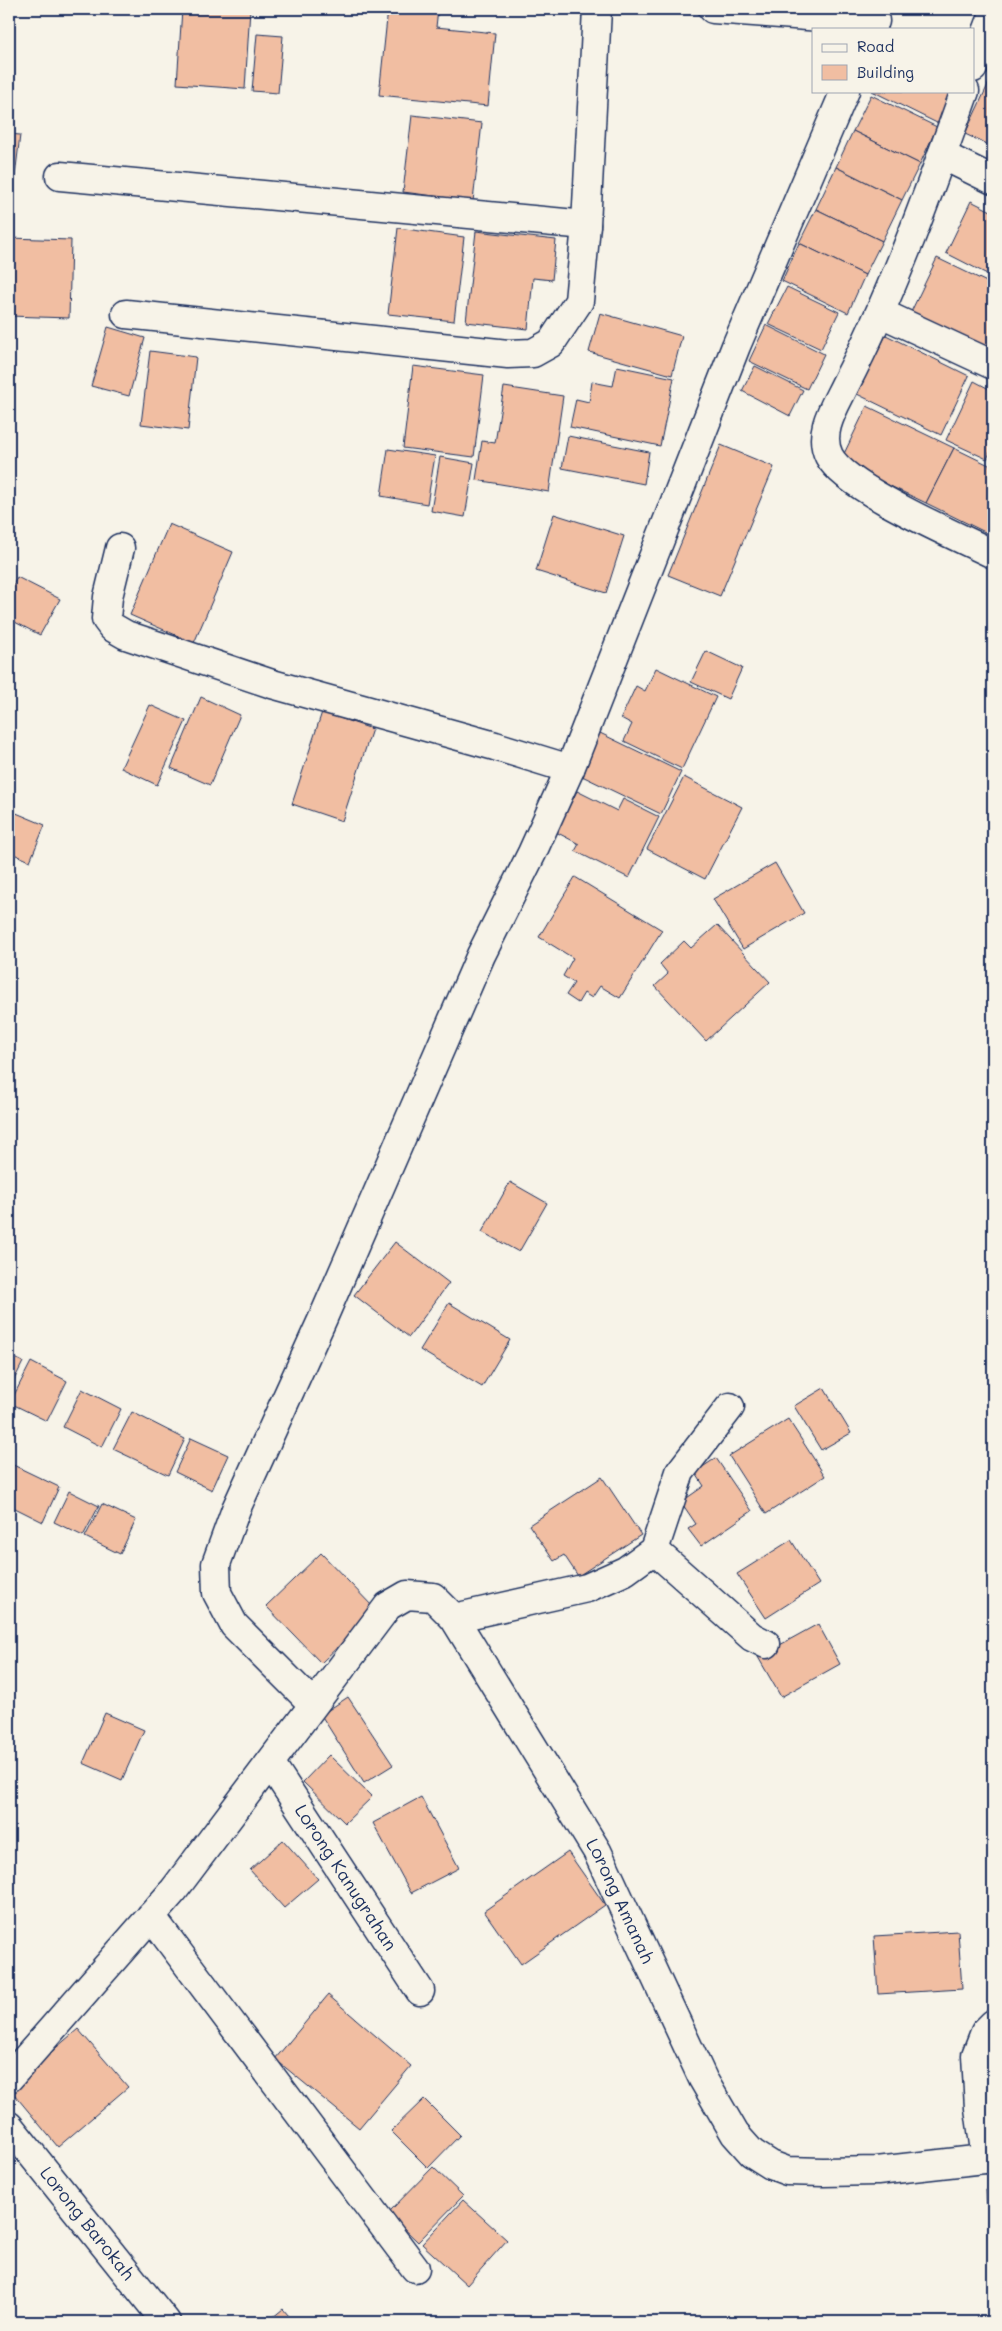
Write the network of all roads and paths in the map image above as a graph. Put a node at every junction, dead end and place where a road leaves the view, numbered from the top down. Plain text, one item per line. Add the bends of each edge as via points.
1 (597, 9) edge
2 (713, 9) edge
3 (993, 16) edge
4 (874, 20) edge
5 (974, 65) edge
6 (845, 92) edge
7 (965, 92) edge
8 (942, 155) junction
9 (60, 176) dead end
10 (993, 180) edge
11 (586, 225) junction
12 (881, 313) junction
13 (126, 314) dead end
14 (993, 365) edge
15 (120, 548) dead end
16 (993, 554) edge
17 (570, 769) junction
18 (730, 1407) dead end
19 (654, 1550) junction
20 (454, 1618) junction
21 (766, 1644) dead end
22 (313, 1704) junction
23 (271, 1764) junction
24 (151, 1916) junction
25 (420, 1991) dead end
26 (993, 2024) edge
27 (9, 2078) edge
28 (9, 2126) edge
29 (990, 2158) edge
30 (415, 2268) dead end
31 (166, 2322) edge

1 - 11 street
2 - 4 street
3 - 5 street
6 - 17 street via 736,346
7 - 8 street
8 - 10 street
8 - 12 street
9 - 11 street
11 - 13 street via 579,302 551,343 533,352 508,354
12 - 14 street
12 - 16 street via 827,424 824,438 829,455 836,466 878,496
15 - 17 street via 106,619 126,635 272,684
17 - 22 street via 481,955 236,1509 216,1564 217,1593 234,1625
18 - 19 street via 680,1472
19 - 20 street via 625,1571 588,1588
19 - 21 street via 752,1637
20 - 22 street, Lorong Amanah via 433,1597 407,1595 388,1606
20 - 29 street, Lorong Amanah via 597,1850 703,2079 735,2134 752,2153 787,2171 823,2172 877,2171
22 - 23 street, Lorong Amanah
23 - 24 street, Lorong Amanah
23 - 25 street, Lorong Kanugrahan
24 - 27 street, Lorong Amanah
24 - 30 street
26 - 29 street via 985,2032 976,2055 979,2108
28 - 31 street, Lorong Barokah

